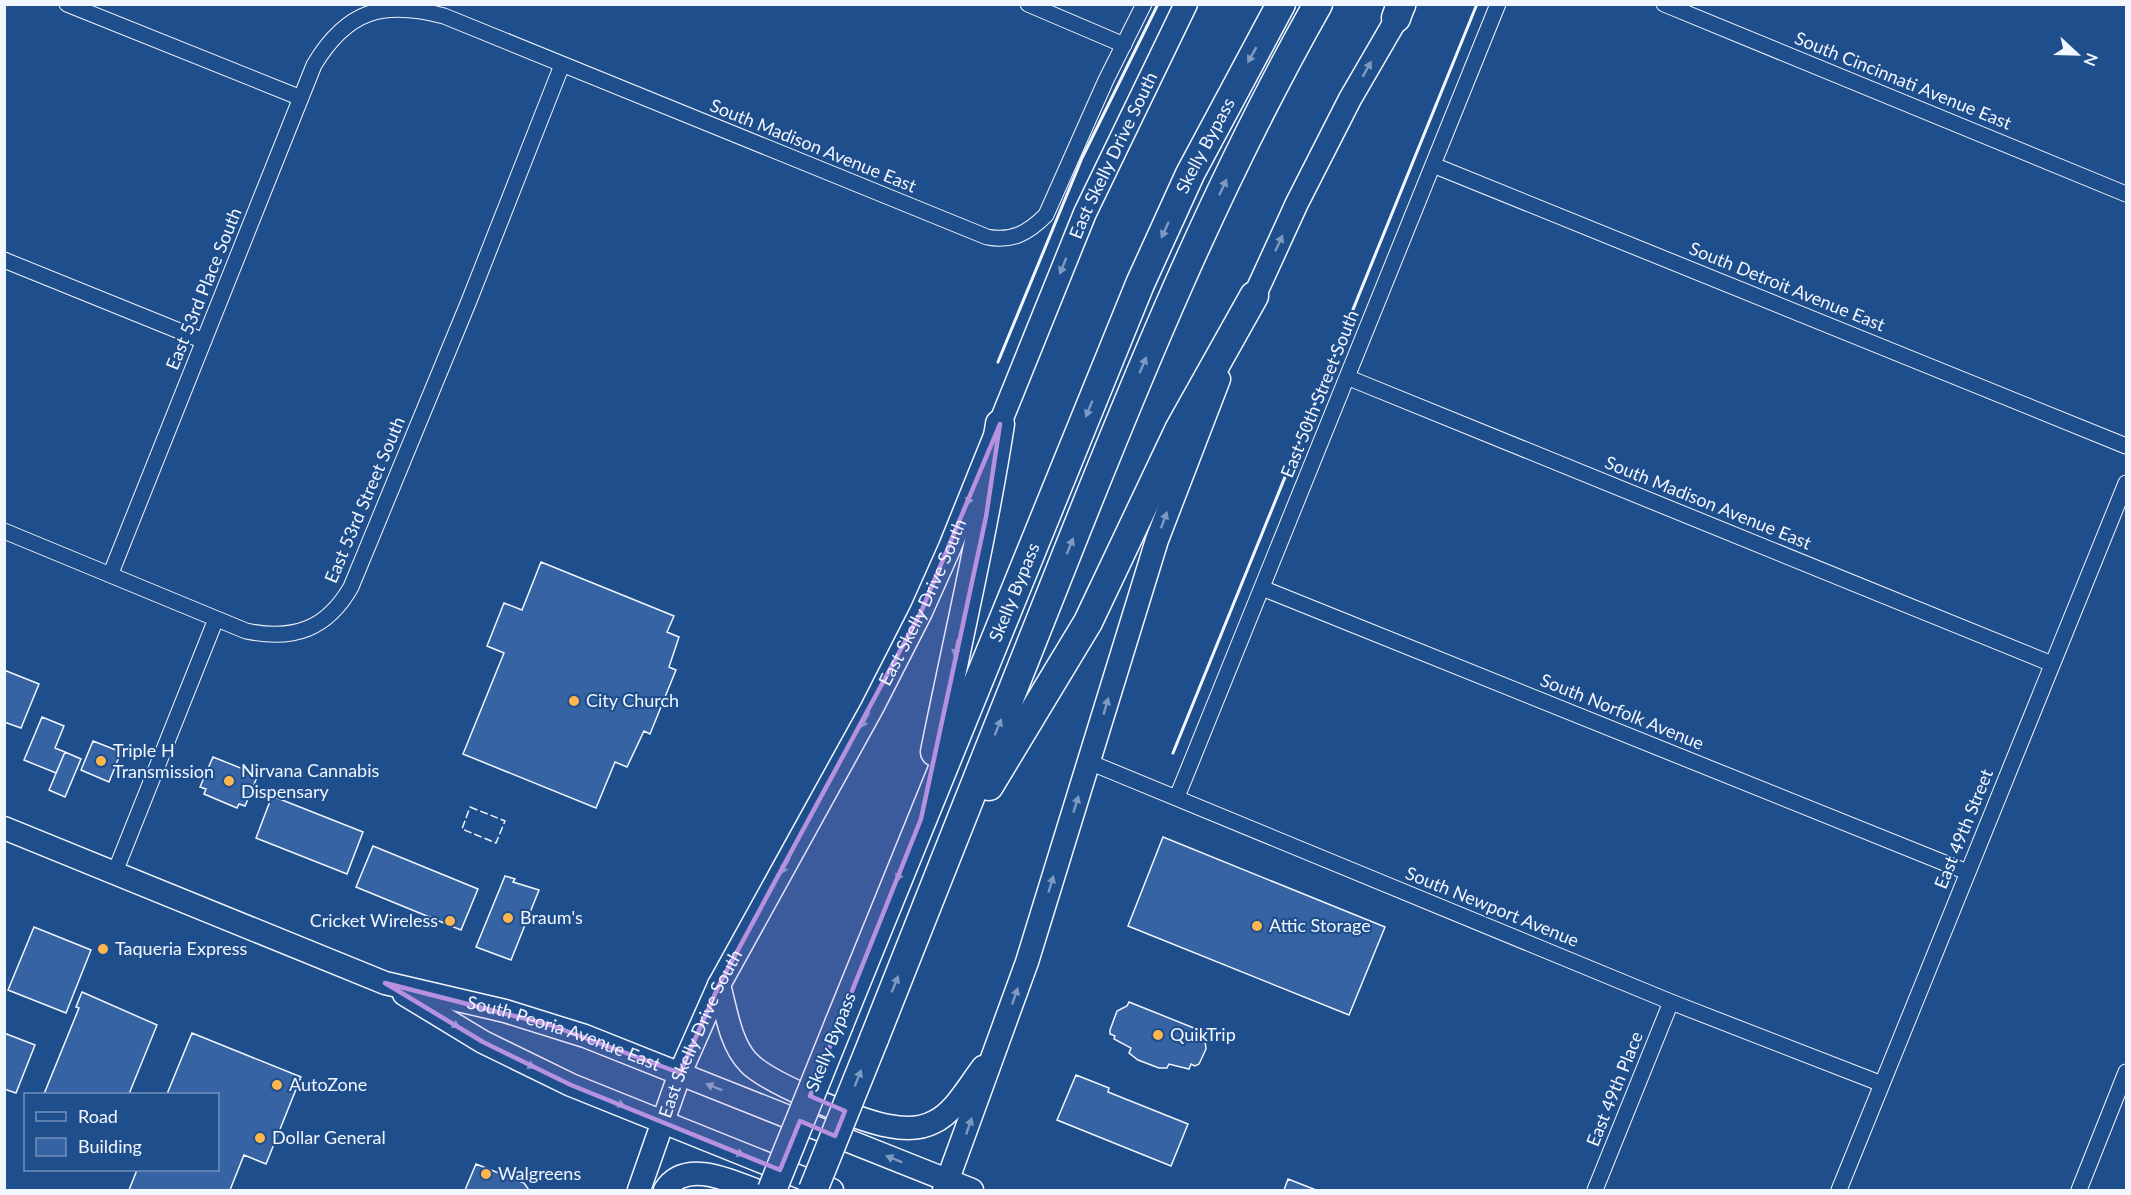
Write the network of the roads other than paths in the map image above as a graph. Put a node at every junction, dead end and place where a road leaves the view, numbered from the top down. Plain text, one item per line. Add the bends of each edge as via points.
1 (1028, 4) edge
2 (1144, 4) edge
3 (1186, 4) edge
4 (1281, 4) edge
5 (1318, 4) edge
6 (1498, 4) edge
7 (1664, 4) edge
8 (76, 6) edge
9 (1401, 9) edge
10 (344, 26) joint
11 (1124, 45) junction
12 (562, 66) junction
13 (301, 98) junction
14 (1433, 165) junction
15 (2127, 194) edge
16 (4, 260) edge
17 (1254, 296) junction
18 (204, 341) junction
19 (1349, 378) junction
20 (1000, 424) junction
21 (2127, 446) edge
22 (2127, 483) edge
23 (4, 531) edge
24 (111, 573) junction
25 (1262, 588) junction
26 (216, 619) junction
27 (2052, 664) junction
28 (1089, 762) junction
29 (1177, 797) junction
30 (921, 819) junction
31 (4, 828) edge
32 (945, 860) junction
33 (115, 872) junction
34 (1967, 872) junction
35 (385, 982) junction
36 (719, 986) junction
37 (1671, 1002) junction
38 (995, 1052) junction
39 (2127, 1072) edge
40 (680, 1073) junction
41 (1882, 1084) junction
42 (663, 1122) junction
43 (946, 1186) edge
44 (639, 1191) edge
45 (666, 1191) edge
46 (754, 1191) edge
47 (772, 1191) edge
48 (813, 1191) edge
49 (832, 1191) edge
50 (972, 1191) edge
51 (1595, 1191) edge
52 (1839, 1191) edge
53 (2079, 1191) edge

1 - 11 street
2 - 11 street, South Madison Avenue East
3 -> 20 main road, East Skelly Drive South via 1084,213
4 -> 30 highway, Skelly Bypass via 1190,174 1140,284
32 -> 5 highway, Skelly Bypass via 1184,270
6 - 14 street, East 50th Street South
7 - 15 street, South Cincinnati Avenue East
8 - 13 street
17 -> 9 main road via 1297,203
10 - 12 street, South Madison Avenue East via 367,14 394,7 418,9 444,16
10 - 13 street, East 53rd Place South via 320,56
11 - 12 street, South Madison Avenue East via 1046,215 1032,229 1005,241
12 - 26 street, East 53rd Street South via 470,301 343,601 312,627 284,635 246,631
13 - 18 street, East 53rd Place South
14 - 19 street, East 50th Street South
14 - 21 street, South Detroit Avenue East
16 - 18 street
28 -> 17 main road via 1157,540
17 - 32 highway via 1180,428 1088,622
18 - 24 street, East 53rd Place South
19 - 25 street, East 50th Street South
19 - 27 street, South Madison Avenue East
20 -> 30 highway via 986,517 967,591
20 -> 36 main road, East Skelly Drive South via 921,612
22 - 27 street, East 49th Street
23 - 24 street, East 53rd Street South
24 - 26 street, East 53rd Street South
25 - 29 street, East 50th Street South
25 - 34 street, South Norfolk Avenue
26 - 33 street
27 - 34 street, East 49th Street
28 - 29 street, South Newport Avenue
38 -> 28 main road
29 - 37 street, South Newport Avenue
30 -> 47 highway, Skelly Bypass, bridge
31 - 33 main road, South Peoria Avenue East
48 -> 32 highway, Skelly Bypass, bridge
33 - 35 main road, South Peoria Avenue East
34 - 41 street, East 49th Street
35 - 40 main road, South Peoria Avenue East via 505,1011
35 -> 42 main road, South Peoria Avenue East via 493,1047 571,1085
36 - 38 main road via 737,1045 758,1071 773,1082 873,1122 920,1127 945,1115
36 - 40 main road, East Skelly Drive South
37 - 41 street, South Newport Avenue
37 - 51 street, East 49th Place
43 -> 38 main road
39 - 53 street
40 - 42 main road, East Skelly Drive South
43 -> 40 main road, South Peoria Avenue East
41 - 52 street, East 49th Street
42 - 44 main road, East Skelly Drive South
42 -> 49 main road, South Peoria Avenue East
43 - 50 main road, South Peoria Avenue East
45 - 46 main road via 669,1184 679,1179 710,1174

